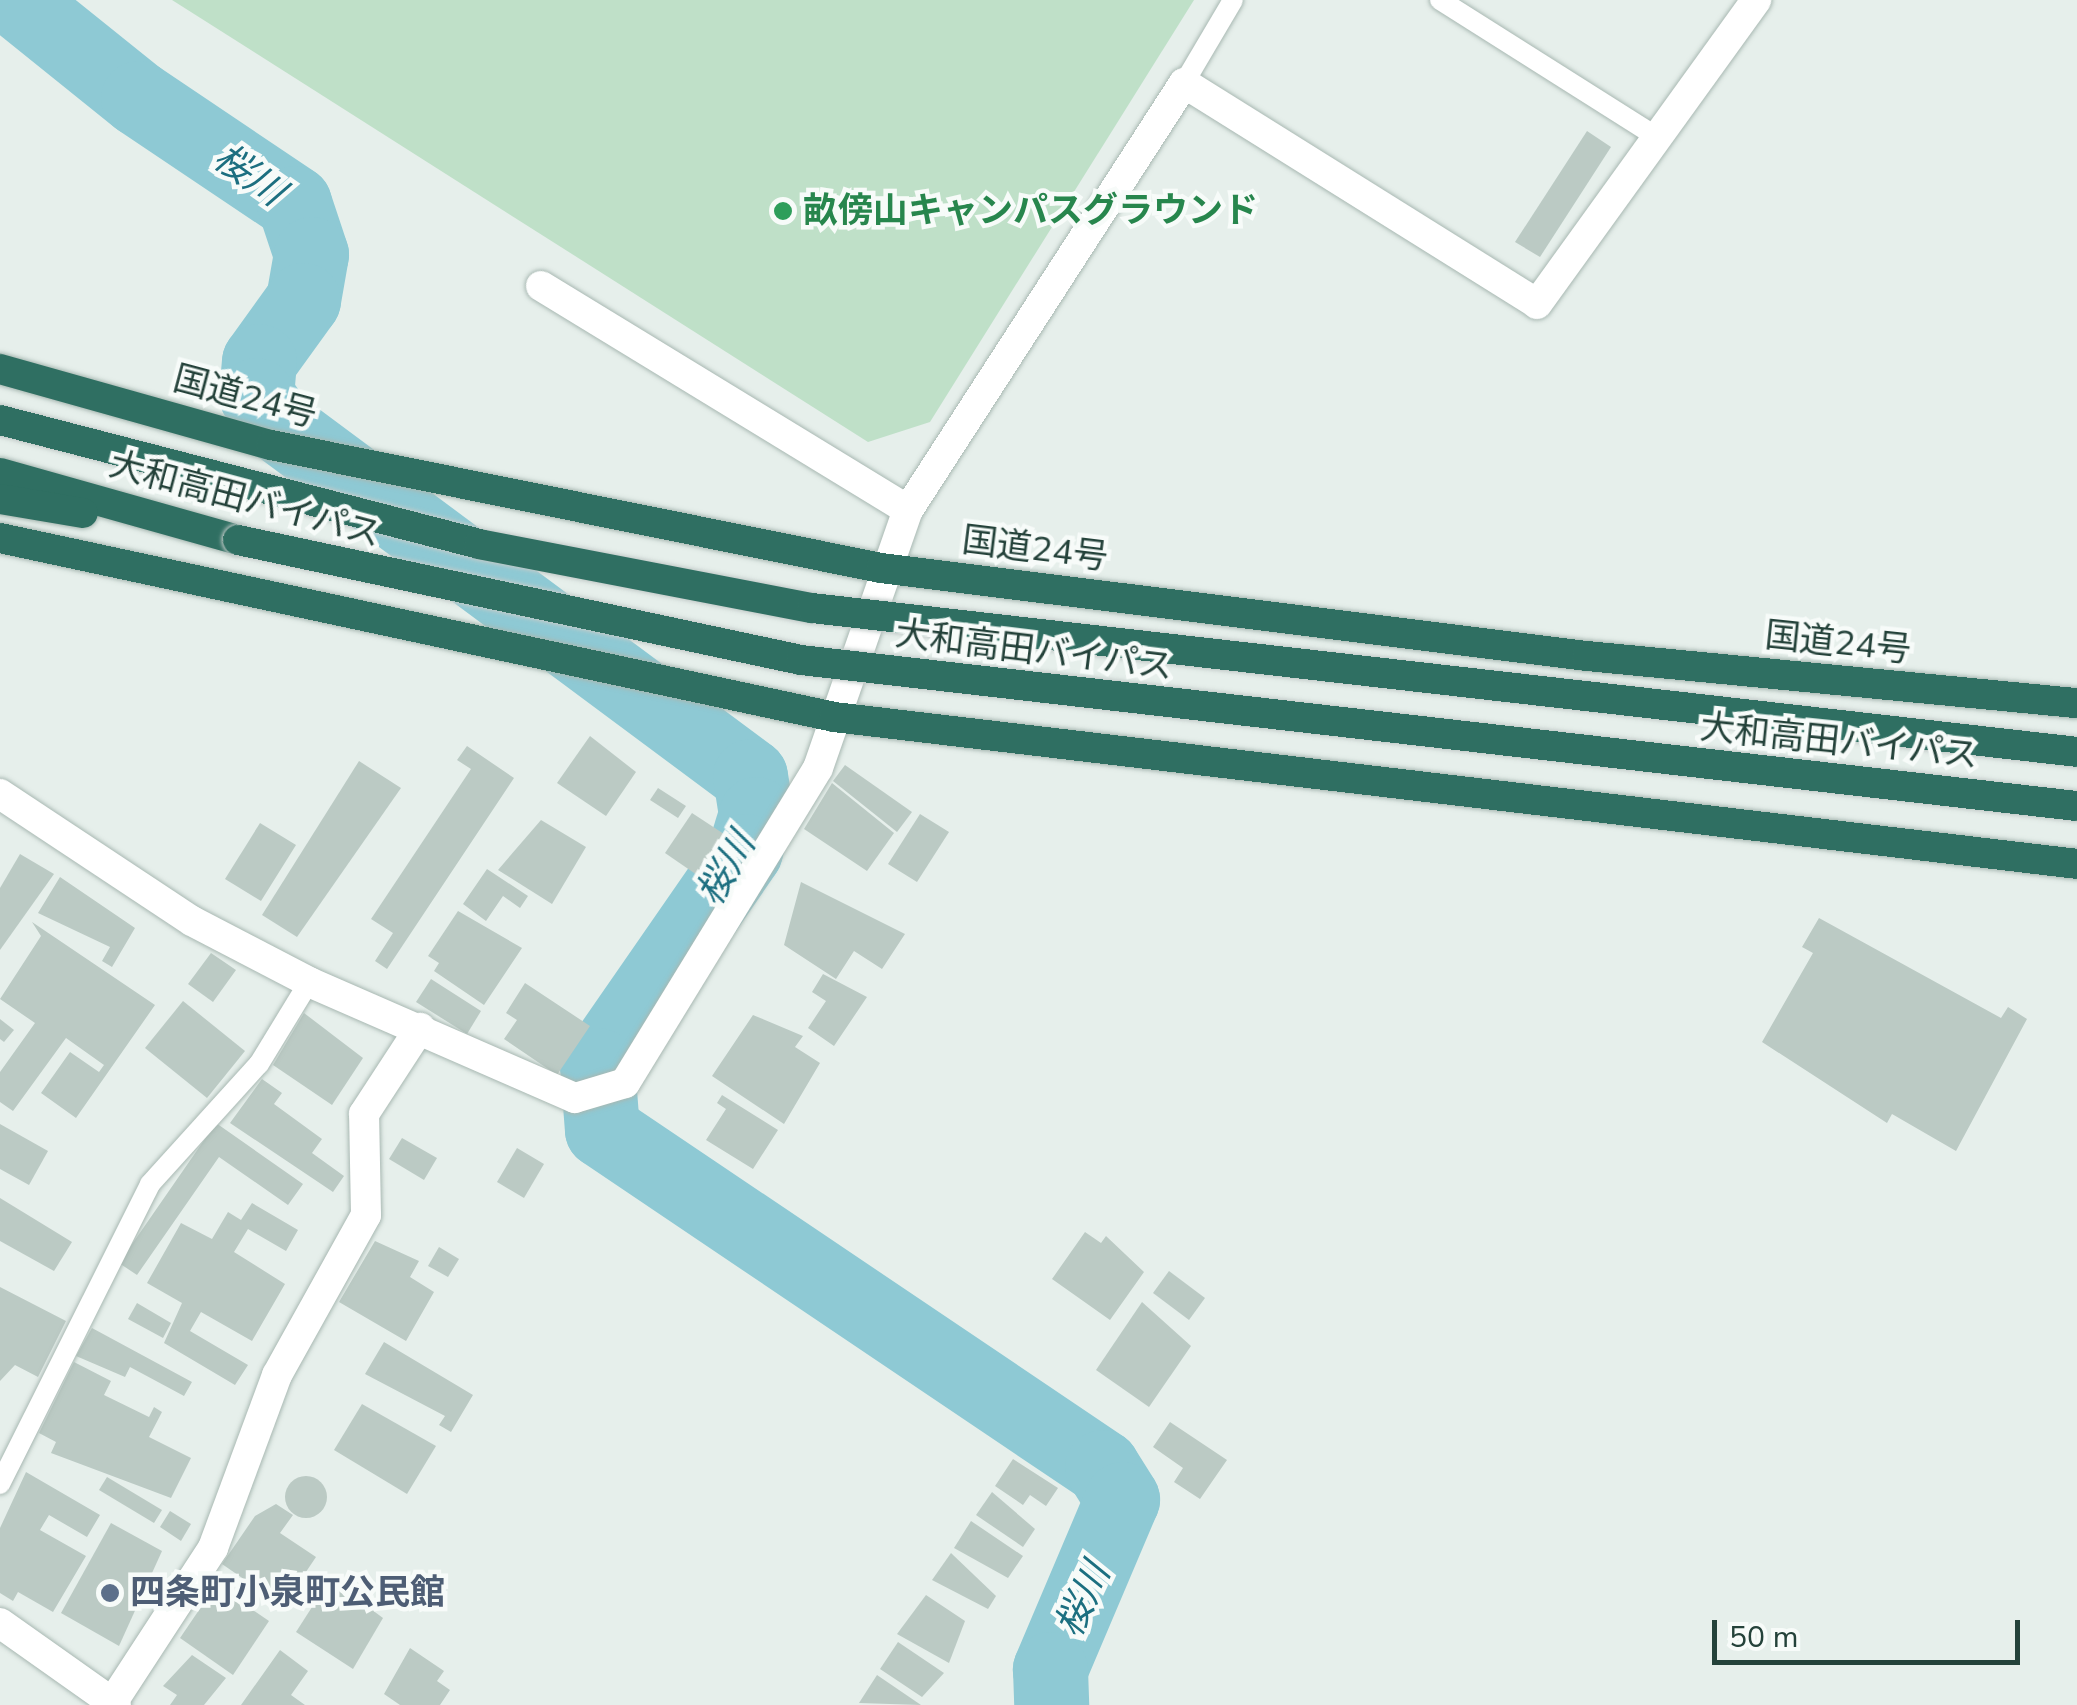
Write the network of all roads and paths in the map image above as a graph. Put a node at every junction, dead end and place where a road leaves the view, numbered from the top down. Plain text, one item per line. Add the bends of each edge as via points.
1 (1233, 0) edge
2 (1440, 0) edge
3 (1756, 0) edge
4 (1184, 83) junction
5 (1657, 137) junction
6 (540, 286) dead end
7 (0, 369) edge
8 (0, 420) edge
9 (0, 473) edge
10 (0, 499) edge
11 (908, 510) junction
12 (0, 538) edge
13 (238, 540) junction
14 (881, 568) junction
15 (2077, 703) edge
16 (834, 717) junction
17 (2077, 752) edge
18 (0, 794) edge
19 (2077, 806) edge
20 (2077, 864) edge
21 (309, 982) junction
22 (420, 1028) junction
23 (0, 1484) edge
24 (0, 1623) edge
25 (114, 1704) edge

1 - 4 lane
2 - 5 lane
3 - 5 street
4 - 5 street via 1537,304
4 - 11 street
6 - 11 street
7 - 14 highway, 国道24号 via 271,444
8 - 17 highway, 大和高田バイパス, bridge via 479,544 812,608
9 - 13 highway, 大和高田バイパス
10 - 13 highway
11 - 14 street
12 - 16 highway
13 - 19 highway, 大和高田バイパス, bridge via 800,660
14 - 15 highway, 国道24号 via 1587,656
14 - 16 street
16 - 20 highway
16 - 22 street via 818,768 625,1083 575,1098
18 - 21 street via 192,922
21 - 22 street
21 - 23 lane via 259,1064 150,1184
22 - 25 street via 364,1114 366,1215 277,1375 212,1548
24 - 25 street

